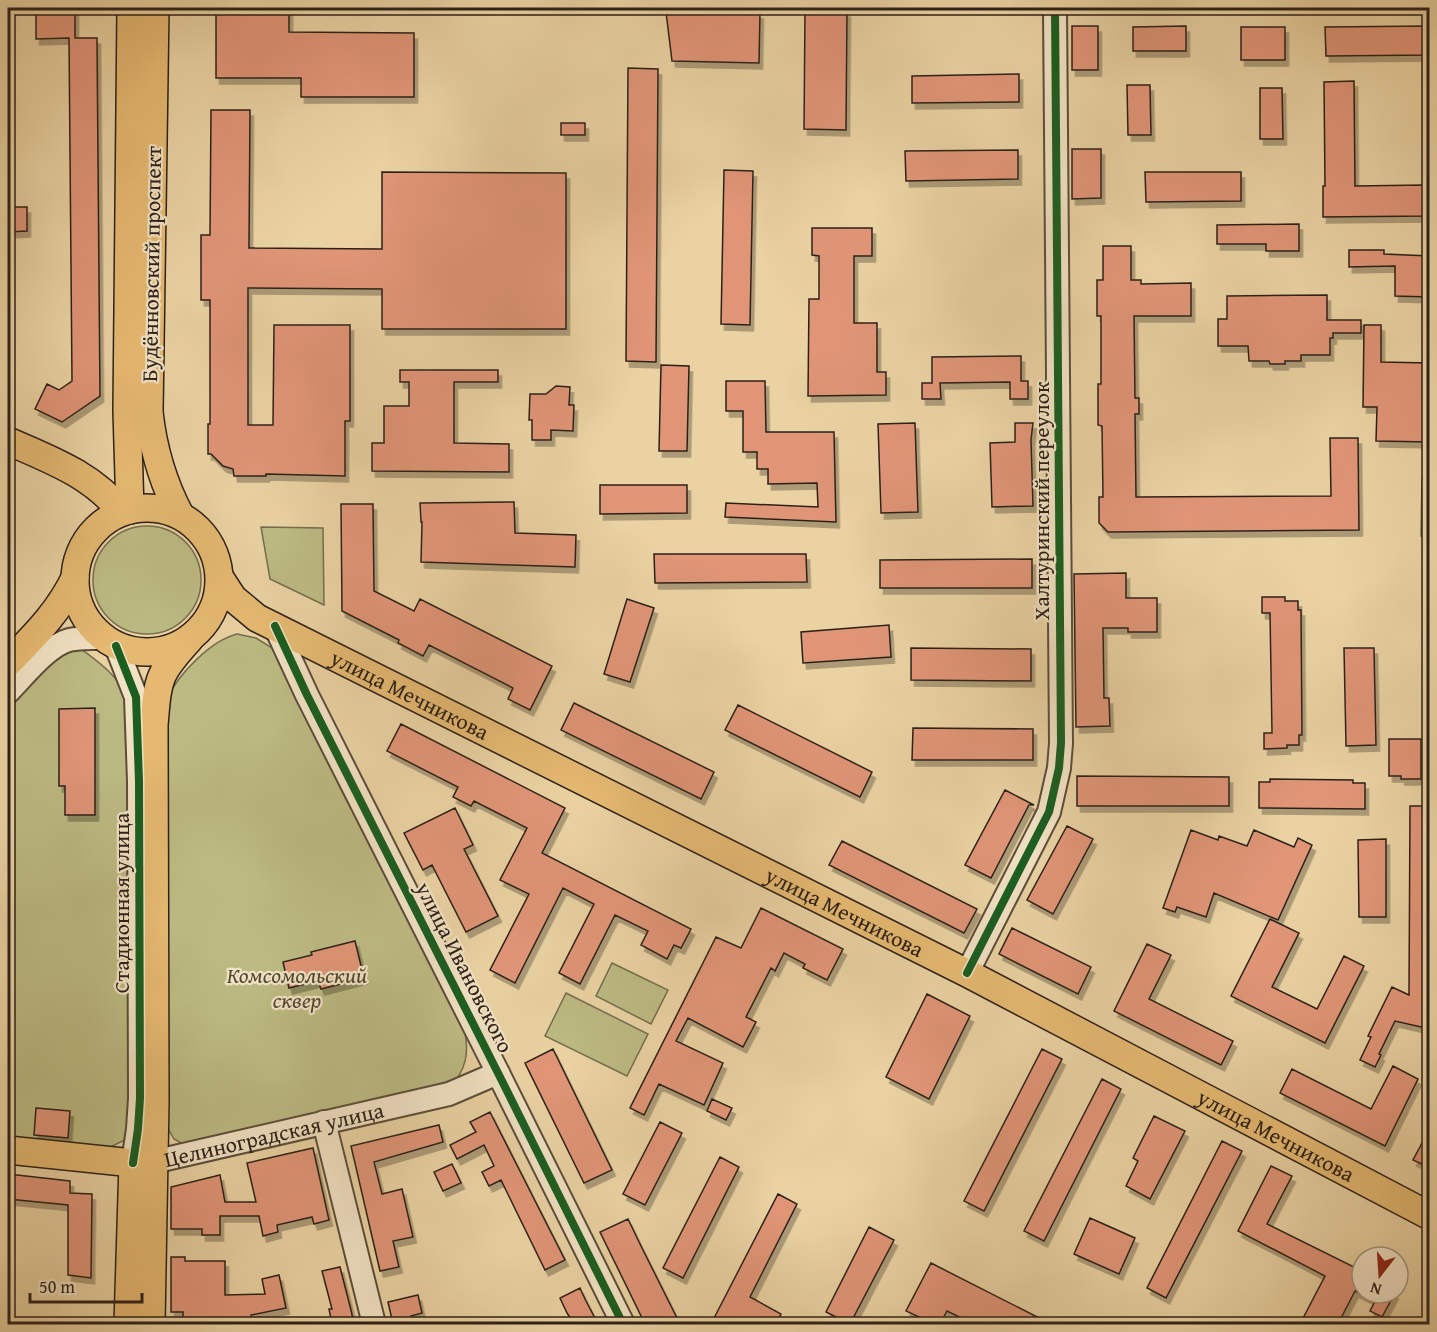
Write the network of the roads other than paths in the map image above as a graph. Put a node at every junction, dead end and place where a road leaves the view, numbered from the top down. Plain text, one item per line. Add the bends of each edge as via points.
1 (131, 8) edge
2 (155, 8) edge
3 (1055, 8) edge
4 (8, 441) edge
5 (70, 469) junction
6 (126, 511) junction
7 (180, 515) junction
8 (99, 526) junction
9 (75, 578) junction
10 (220, 578) junction
11 (266, 622) junction
12 (197, 633) junction
13 (110, 642) junction
14 (341, 659) junction
15 (8, 663) edge
16 (305, 689) junction
17 (8, 692) edge
18 (967, 974) junction
19 (498, 1072) junction
20 (324, 1122) junction
21 (8, 1150) edge
22 (143, 1162) junction
23 (1430, 1216) edge
24 (128, 1324) edge
25 (151, 1324) edge
26 (374, 1324) edge
27 (623, 1324) edge

1 - 6 main road, Будённовский проспект
2 - 7 main road, Будённовский проспект via 149,412 160,472
3 - 18 street, Халтуринский переулок via 1059,768 1049,812
4 - 5 main road
5 - 6 main road
5 - 8 main road via 87,493
6 - 7 main road via 159,509
6 - 8 main road
7 - 10 main road via 206,537 215,553
8 - 9 main road via 86,541
9 - 13 main road via 80,607 93,628
9 - 15 main road via 48,622
10 - 11 main road, улица Мечникова via 234,598
10 - 12 main road via 217,603
11 - 12 main road via 216,621
11 - 14 main road, улица Мечникова
11 - 16 street, улица Ивановского
12 - 13 main road via 171,649 153,653 129,651
12 - 22 main road, Стадионная улица via 165,667 155,716
13 - 17 street via 78,638 55,646
13 - 22 street, Стадионная улица via 136,697 138,1129
14 - 16 street via 324,660 314,666
14 - 18 main road, улица Мечникова
16 - 19 street, улица Ивановского
18 - 23 main road, улица Мечникова
19 - 20 street, Целиноградская улица via 449,1094
19 - 27 street, улица Ивановского
20 - 22 street, Целиноградская улица
20 - 26 street
21 - 22 main road, Целиноградская улица
22 - 24 main road, Стадионная улица
22 - 25 main road, Стадионная улица

